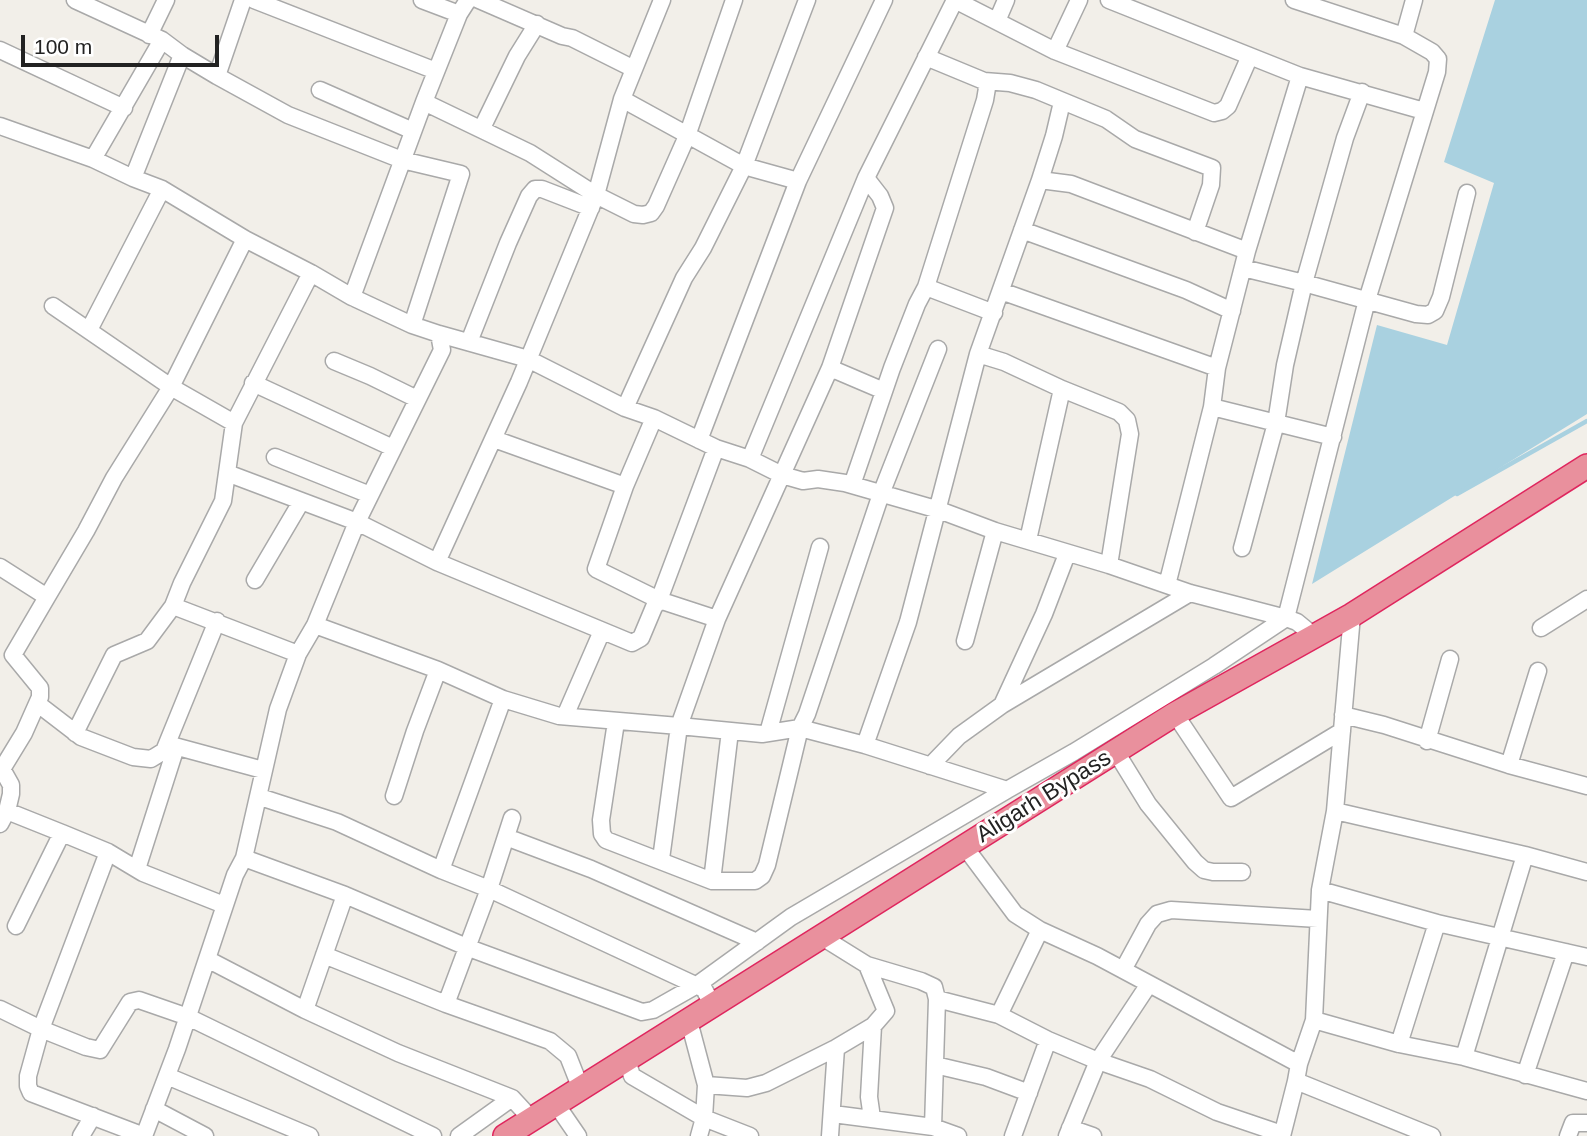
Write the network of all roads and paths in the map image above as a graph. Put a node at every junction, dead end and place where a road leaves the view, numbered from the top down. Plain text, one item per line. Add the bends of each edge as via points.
1 (75, 0) edge
2 (166, 0) edge
3 (243, 0) edge
4 (254, 0) edge
5 (422, 0) edge
6 (479, 0) edge
7 (662, 0) edge
8 (733, 0) edge
9 (807, 0) edge
10 (884, 0) edge
11 (955, 0) edge
12 (1006, 0) edge
13 (1079, 0) edge
14 (1109, 0) edge
15 (1294, 0) edge
16 (1414, 0) edge
17 (102, 5) edge
18 (464, 7) edge
19 (997, 21) junction
20 (537, 24) junction
21 (1404, 36) junction
22 (155, 37) junction
23 (0, 50) edge
24 (1055, 51) junction
25 (182, 55) junction
26 (926, 57) junction
27 (1249, 58) junction
28 (634, 69) junction
29 (436, 71) junction
30 (217, 76) junction
31 (1300, 76) junction
32 (984, 81) junction
33 (320, 90) dead end
34 (1362, 92) junction
35 (622, 99) junction
36 (1062, 102) junction
37 (424, 103) junction
38 (124, 107) junction
39 (1424, 111) junction
40 (0, 126) edge
41 (482, 128) junction
42 (413, 131) junction
43 (687, 136) junction
44 (93, 159) junction
45 (402, 160) junction
46 (744, 166) junction
47 (133, 178) junction
48 (866, 178) junction
49 (1040, 180) junction
50 (799, 181) junction
51 (162, 188) junction
52 (1466, 193) dead end
53 (594, 202) junction
54 (1022, 230) junction
55 (1195, 232) junction
56 (245, 239) junction
57 (1247, 251) junction
58 (1243, 268) junction
59 (311, 273) junction
60 (1304, 284) junction
61 (926, 287) junction
62 (1001, 291) junction
63 (352, 298) junction
64 (1367, 300) junction
65 (53, 306) dead end
66 (1232, 311) junction
67 (993, 313) junction
68 (412, 325) junction
69 (89, 330) junction
70 (439, 334) junction
71 (469, 341) junction
72 (938, 349) dead end
73 (978, 354) junction
74 (528, 359) junction
75 (334, 361) dead end
76 (830, 368) junction
77 (1217, 368) junction
78 (253, 383) junction
79 (171, 387) junction
80 (1062, 389) junction
81 (884, 391) junction
82 (417, 399) junction
83 (1212, 407) junction
84 (625, 408) junction
85 (654, 418) junction
86 (234, 423) junction
87 (1276, 423) junction
88 (1332, 437) junction
89 (494, 439) junction
90 (699, 440) junction
91 (393, 448) junction
92 (716, 448) junction
93 (275, 457) dead end
94 (750, 459) junction
95 (1587, 466) edge
96 (227, 473) junction
97 (782, 475) junction
98 (852, 485) junction
99 (625, 486) junction
100 (370, 495) junction
101 (881, 495) junction
102 (301, 502) junction
103 (939, 510) junction
104 (357, 522) junction
105 (995, 531) junction
106 (1028, 540) junction
107 (820, 547) dead end
108 (1242, 548) dead end
109 (1067, 554) junction
110 (437, 562) junction
111 (1109, 565) junction
112 (0, 567) edge
113 (255, 580) dead end
114 (1167, 585) junction
115 (1190, 593) junction
116 (47, 597) junction
117 (1587, 599) edge
118 (659, 600) junction
119 (173, 606) junction
120 (1352, 615) junction
121 (717, 619) junction
122 (218, 621) junction
123 (315, 625) junction
124 (1301, 627) junction
125 (1541, 628) dead end
126 (602, 631) junction
127 (965, 641) dead end
128 (6, 650) edge
129 (298, 654) junction
130 (1450, 659) dead end
131 (438, 670) junction
132 (1538, 671) dead end
133 (503, 699) junction
134 (38, 704) junction
135 (1002, 705) junction
136 (1175, 715) junction
137 (565, 716) junction
138 (616, 722) junction
139 (1343, 723) junction
140 (679, 726) junction
141 (800, 728) junction
142 (730, 731) junction
143 (75, 733) junction
144 (768, 733) junction
145 (1427, 741) junction
146 (172, 745) junction
147 (865, 746) junction
148 (1116, 752) junction
149 (1509, 765) junction
150 (930, 766) junction
151 (263, 770) junction
152 (1587, 786) edge
153 (1007, 790) junction
154 (394, 796) dead end
155 (260, 797) junction
156 (1335, 811) junction
157 (3, 818) edge
158 (512, 818) dead end
159 (62, 833) junction
160 (506, 837) junction
161 (965, 847) junction
162 (108, 852) junction
163 (1525, 855) junction
164 (244, 858) junction
165 (660, 859) junction
166 (137, 869) junction
167 (442, 870) junction
168 (1242, 872) dead end
169 (1587, 872) edge
170 (712, 881) junction
171 (489, 889) junction
172 (1320, 890) junction
173 (345, 895) junction
174 (224, 905) junction
175 (1318, 919) junction
176 (1437, 923) junction
177 (16, 926) dead end
178 (1040, 930) junction
179 (822, 937) junction
180 (1501, 937) junction
181 (757, 942) junction
182 (469, 948) junction
183 (1566, 952) junction
184 (324, 955) junction
185 (1587, 957) edge
186 (207, 959) junction
187 (867, 965) junction
188 (1123, 970) junction
189 (1149, 984) junction
190 (706, 995) junction
191 (937, 999) junction
192 (446, 1004) junction
193 (0, 1009) edge
194 (304, 1010) junction
195 (999, 1015) junction
196 (188, 1017) junction
197 (689, 1020) junction
198 (1314, 1020) junction
199 (873, 1026) junction
200 (41, 1029) junction
201 (1048, 1040) junction
202 (1399, 1044) junction
203 (836, 1048) junction
204 (1464, 1057) junction
205 (627, 1059) junction
206 (1098, 1061) junction
207 (1299, 1064) junction
208 (935, 1065) junction
209 (1525, 1075) junction
210 (167, 1076) junction
211 (1296, 1081) junction
212 (706, 1085) junction
213 (581, 1088) junction
214 (1587, 1091) edge
215 (1029, 1093) junction
216 (512, 1098) junction
217 (556, 1104) junction
218 (155, 1109) junction
219 (833, 1114) junction
220 (93, 1116) junction
221 (704, 1118) junction
222 (872, 1118) junction
223 (528, 1122) junction
224 (1587, 1123) edge
225 (933, 1126) junction
226 (1069, 1132) edge
227 (1414, 1133) edge
228 (1282, 1135) edge
229 (81, 1136) edge
230 (144, 1136) edge
231 (205, 1136) edge
232 (310, 1136) edge
233 (433, 1136) edge
234 (458, 1136) edge
235 (505, 1136) edge
236 (578, 1136) edge
237 (699, 1136) edge
238 (750, 1136) edge
239 (830, 1136) edge
240 (958, 1136) edge
241 (1013, 1136) edge
242 (1093, 1136) edge
243 (1432, 1136) edge
244 (1568, 1136) edge

1 - 17 street
2 - 22 street
3 - 30 street
4 - 29 street
5 - 18 street
6 - 20 street
7 - 28 street
8 - 43 street
9 - 46 street
10 - 50 street
11 - 19 street
11 - 26 street
12 - 19 street
13 - 24 street
14 - 27 street
15 - 21 street
16 - 21 street
17 - 22 street
18 - 29 street
19 - 24 street
20 - 28 street
20 - 41 street
21 - 39 street via 1438,59
22 - 25 street
22 - 38 street
23 - 38 street
24 - 27 street via 1214,113 1228,106
25 - 30 street
25 - 47 street
26 - 32 street
26 - 48 street
27 - 31 street
28 - 35 street
29 - 37 street
30 - 45 street via 288,115
31 - 34 street
31 - 57 street
32 - 36 street via 1010,83
32 - 61 street via 985,100
33 - 42 street
34 - 39 street
34 - 60 street
35 - 43 street
35 - 53 street
36 - 49 street
36 - 55 street via 1106,119 1135,139 1212,168 1212,185
37 - 41 street
37 - 42 street
38 - 44 street
39 - 64 street
40 - 44 street
41 - 53 street via 530,153
42 - 45 street
43 - 46 street
43 - 53 street via 651,213 634,214
44 - 47 street
45 - 63 street
45 - 68 street via 461,174
46 - 50 street
46 - 84 street via 684,278
47 - 51 street
48 - 76 street via 884,208
48 - 94 street
49 - 54 street
49 - 55 street via 1071,184
50 - 90 street
51 - 56 street
51 - 69 street
52 - 64 street via 1435,310 1416,314
53 - 71 street via 549,190 536,189 529,196
53 - 74 street
54 - 62 street
54 - 66 street
55 - 57 street
56 - 59 street
56 - 79 street
57 - 58 street
58 - 60 street
58 - 66 street
59 - 63 street
59 - 78 street
60 - 64 street
60 - 87 street
61 - 67 street
61 - 81 street
62 - 67 street
62 - 77 street
63 - 68 street
64 - 88 street
65 - 69 street
66 - 77 street
67 - 73 street
68 - 70 street
69 - 79 street
70 - 71 street
70 - 82 street via 442,350
71 - 74 street
72 - 101 street
73 - 80 street
73 - 103 street
74 - 84 street
74 - 89 street
75 - 82 street
76 - 81 street
76 - 97 street
77 - 83 street
78 - 86 street
78 - 91 street
79 - 86 street
79 - 116 street
80 - 106 street
80 - 111 street via 1126,419 1130,434
81 - 98 street
82 - 91 street
83 - 87 street
83 - 114 street
84 - 85 street
85 - 90 street
85 - 99 street
86 - 96 street
87 - 88 street
87 - 108 street
88 - 124 street
89 - 99 street
89 - 110 street
90 - 92 street
91 - 100 street
92 - 94 street
92 - 118 street
93 - 100 street
94 - 97 street
95 - 120 highway, Aligarh Bypass
96 - 102 street
96 - 119 street via 223,501
97 - 98 street
97 - 121 street
98 - 101 street
99 - 118 street via 596,569
100 - 104 street
101 - 103 street
101 - 141 street
102 - 104 street
102 - 113 street
103 - 105 street
103 - 147 street via 908,622
104 - 110 street
104 - 123 street
105 - 106 street
105 - 127 street
106 - 109 street
107 - 144 street
109 - 111 street
109 - 135 street
110 - 126 street
111 - 114 street
112 - 116 street
114 - 115 street
115 - 124 street
115 - 135 street
116 - 128 street
117 - 125 street
118 - 121 street
118 - 126 street via 637,642
119 - 122 street
119 - 143 street via 148,641 114,655
120 - 124 highway, Aligarh Bypass
120 - 139 street
121 - 140 street
122 - 129 street
122 - 146 street
123 - 129 street
123 - 131 street
124 - 136 highway, Aligarh Bypass
124 - 153 street via 1214,666
126 - 137 street
128 - 134 street via 40,688
129 - 151 street
130 - 145 street
131 - 133 street
131 - 154 street
132 - 149 street
133 - 137 street
133 - 167 street
134 - 143 street
134 - 157 street via 2,769 11,785
135 - 150 street
136 - 139 street via 1231,798
136 - 148 highway, Aligarh Bypass
137 - 138 street
138 - 140 street
138 - 165 street via 601,834 611,843
139 - 145 street via 1384,725
139 - 156 street
140 - 142 street
140 - 165 street
141 - 144 street
141 - 147 street
141 - 170 street via 762,876 755,881
142 - 144 street
142 - 170 street
143 - 146 street via 133,757 151,759
145 - 149 street
146 - 151 street
146 - 166 street
147 - 150 street
148 - 161 highway, Aligarh Bypass
148 - 168 street via 1148,804 1195,862 1213,872
149 - 152 street
150 - 153 street
151 - 155 street
153 - 181 street via 791,917
155 - 164 street
155 - 167 street via 337,822
156 - 163 street
156 - 172 street
157 - 159 street
158 - 160 street
159 - 162 street
159 - 177 street
160 - 171 street
160 - 181 street
161 - 178 street via 1015,915
161 - 179 highway, Aligarh Bypass
162 - 166 street
162 - 200 street
163 - 169 street
163 - 180 street
164 - 173 street
164 - 174 street
165 - 170 street
166 - 174 street
167 - 171 street
171 - 182 street
171 - 190 street
172 - 175 street
172 - 176 street
173 - 182 street
173 - 184 street
174 - 186 street
175 - 188 street via 1171,910 1148,923
175 - 198 street
176 - 180 street
176 - 202 street
178 - 188 street
178 - 195 street
179 - 187 street
179 - 190 highway, Aligarh Bypass
180 - 183 street
180 - 204 street
181 - 190 street
182 - 190 street via 642,1012
182 - 192 street
183 - 185 street
183 - 209 street
184 - 192 street
184 - 194 street
186 - 194 street
186 - 196 street
187 - 191 street via 928,984 934,987
187 - 199 street via 886,1011
188 - 189 street
189 - 206 street
189 - 207 street
190 - 197 highway, Aligarh Bypass
191 - 195 street
191 - 208 street
192 - 213 street via 550,1041 569,1056
193 - 200 street
194 - 216 street
195 - 201 street
196 - 200 street via 139,1000 131,1002 100,1050
196 - 210 street
196 - 233 street
197 - 205 highway, Aligarh Bypass
197 - 212 street
198 - 202 street
198 - 207 street
199 - 203 street
199 - 222 street
200 - 220 street via 28,1076 31,1093
201 - 206 street
201 - 215 street
202 - 204 street
203 - 212 street via 766,1083 747,1088
203 - 219 street
204 - 209 street
205 - 213 highway, Aligarh Bypass
205 - 221 street via 632,1076
206 - 226 street
206 - 228 street
207 - 211 street
208 - 215 street
208 - 225 street
209 - 214 street
210 - 218 street
210 - 232 street
211 - 227 street
211 - 228 street
212 - 221 street
213 - 217 highway, Aligarh Bypass
215 - 241 street
216 - 223 street
216 - 234 street
217 - 223 highway, Aligarh Bypass
217 - 236 street
218 - 230 street
218 - 231 street
219 - 222 street
219 - 239 street
220 - 229 street
220 - 230 street
221 - 237 street
221 - 238 street
222 - 225 street
223 - 235 highway, Aligarh Bypass
224 - 244 street via 1573,1123
225 - 240 street
226 - 242 street
227 - 243 street

